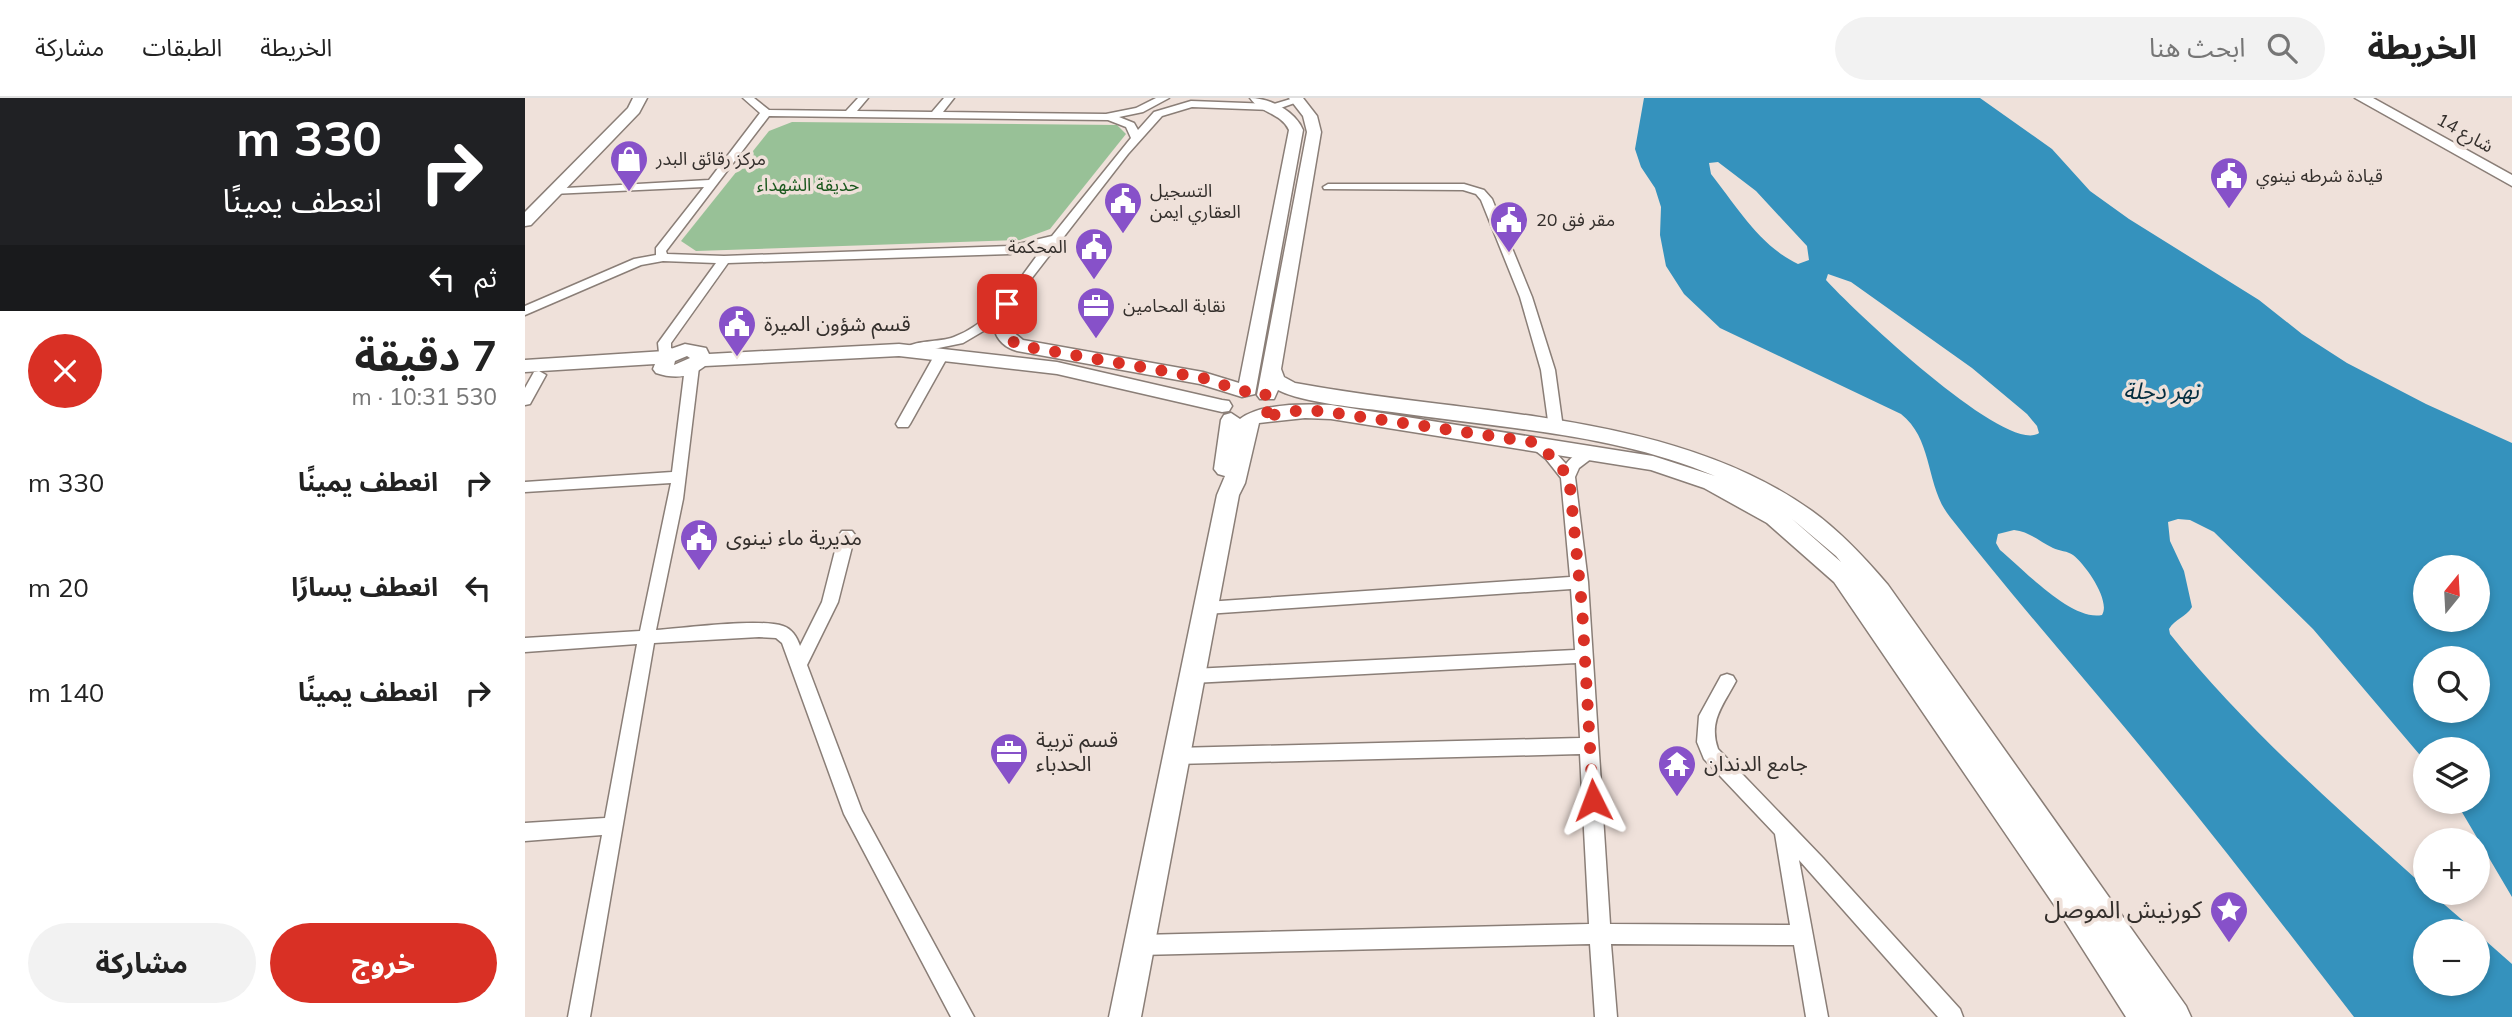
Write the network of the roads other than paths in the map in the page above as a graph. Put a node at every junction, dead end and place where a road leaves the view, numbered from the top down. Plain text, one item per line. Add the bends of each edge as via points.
1 (639, 98) edge
2 (748, 98) edge
3 (863, 98) edge
4 (949, 98) edge
5 (1164, 98) edge
6 (1191, 98) edge
7 (2362, 98) edge
8 (2383, 98) edge
9 (1297, 99) edge
10 (1261, 102) edge
11 (1211, 103) junction
12 (766, 113) junction
13 (849, 114) junction
14 (935, 115) junction
15 (1099, 117) junction
16 (1136, 138) junction
17 (2512, 168) edge
18 (2512, 181) edge
19 (711, 183) junction
20 (1328, 187) dead end
21 (552, 191) junction
22 (525, 221) edge
23 (1056, 239) junction
24 (663, 257) junction
25 (724, 260) junction
26 (1007, 304) junction
27 (525, 312) edge
28 (899, 350) junction
29 (941, 356) junction
30 (668, 359) junction
31 (696, 363) junction
32 (1272, 370) junction
33 (530, 372) edge
34 (525, 401) edge
35 (1246, 406) junction
36 (1401, 414) junction
37 (903, 424) dead end
38 (1556, 428) junction
39 (1532, 442) junction
40 (1635, 451) junction
41 (1593, 452) junction
42 (679, 477) junction
43 (1569, 477) junction
44 (525, 488) edge
45 (847, 535) dead end
46 (1580, 582) junction
47 (1206, 608) junction
48 (647, 635) junction
49 (525, 645) edge
50 (1585, 656) junction
51 (799, 664) junction
52 (1193, 676) junction
53 (1727, 681) dead end
54 (1590, 746) junction
55 (1175, 756) junction
56 (612, 826) junction
57 (1784, 831) junction
58 (525, 832) edge
59 (1599, 934) junction
60 (1803, 935) junction
61 (1140, 945) junction
62 (1124, 1011) edge
63 (579, 1017) edge
64 (963, 1017) edge
65 (1606, 1017) edge
66 (1817, 1017) edge
67 (1952, 1017) edge
68 (2144, 1017) edge
69 (2175, 1017) edge

1 - 21 street via 634,110
2 - 12 street
3 - 13 street
4 - 14 street
5 - 15 street via 1139,110
6 - 11 street
7 - 18 street, شارع 14
8 - 17 street, شارع 14
9 - 10 street via 1285,105
9 - 32 main road via 1310,116 1314,132
10 - 11 street
10 - 35 street via 1287,116 1296,130
11 - 16 street via 1163,112
12 - 13 street
12 - 19 street
13 - 14 street
14 - 15 street
15 - 16 street via 1124,121 1134,129
16 - 23 street
19 - 21 street
19 - 24 street via 660,251
20 - 38 street via 1451,187 1480,192 1526,297 1548,370
21 - 22 street
23 - 25 street via 1010,250
23 - 26 street
24 - 25 street
24 - 27 street via 638,262
25 - 30 street via 664,342
26 - 28 street via 987,325 966,337 928,348
26 - 35 street via 1003,332 1017,345 1203,378
28 - 29 street
28 - 31 street
29 - 35 street via 1057,368
29 - 37 street
30 - 31 street via 695,350 701,354
30 - 33 street
31 - 42 street
32 - 35 main road
32 - 36 street via 1275,380 1289,388
33 - 34 street
35 - 36 street
35 - 47 street
36 - 38 street
36 - 39 street
38 - 40 street
39 - 41 street
39 - 43 street
40 - 41 street
40 - 68 street via 1746,499 1799,536 1842,576
40 - 69 street via 1691,457 1756,485 1814,522 1847,552 1880,592
41 - 43 street via 1572,465
42 - 44 street
42 - 48 street
43 - 46 street
45 - 51 street via 830,602
46 - 47 street
46 - 50 street
47 - 52 street
48 - 49 street
48 - 51 street via 780,632 789,639
48 - 56 street
50 - 52 street
50 - 54 street
51 - 64 street via 854,814
52 - 55 street
53 - 57 street via 1704,725 1710,753
54 - 55 street
54 - 59 street
55 - 61 street
56 - 58 street
56 - 63 street
57 - 60 street
57 - 67 street
59 - 60 street
59 - 61 street
59 - 65 street
60 - 66 street
61 - 62 street

